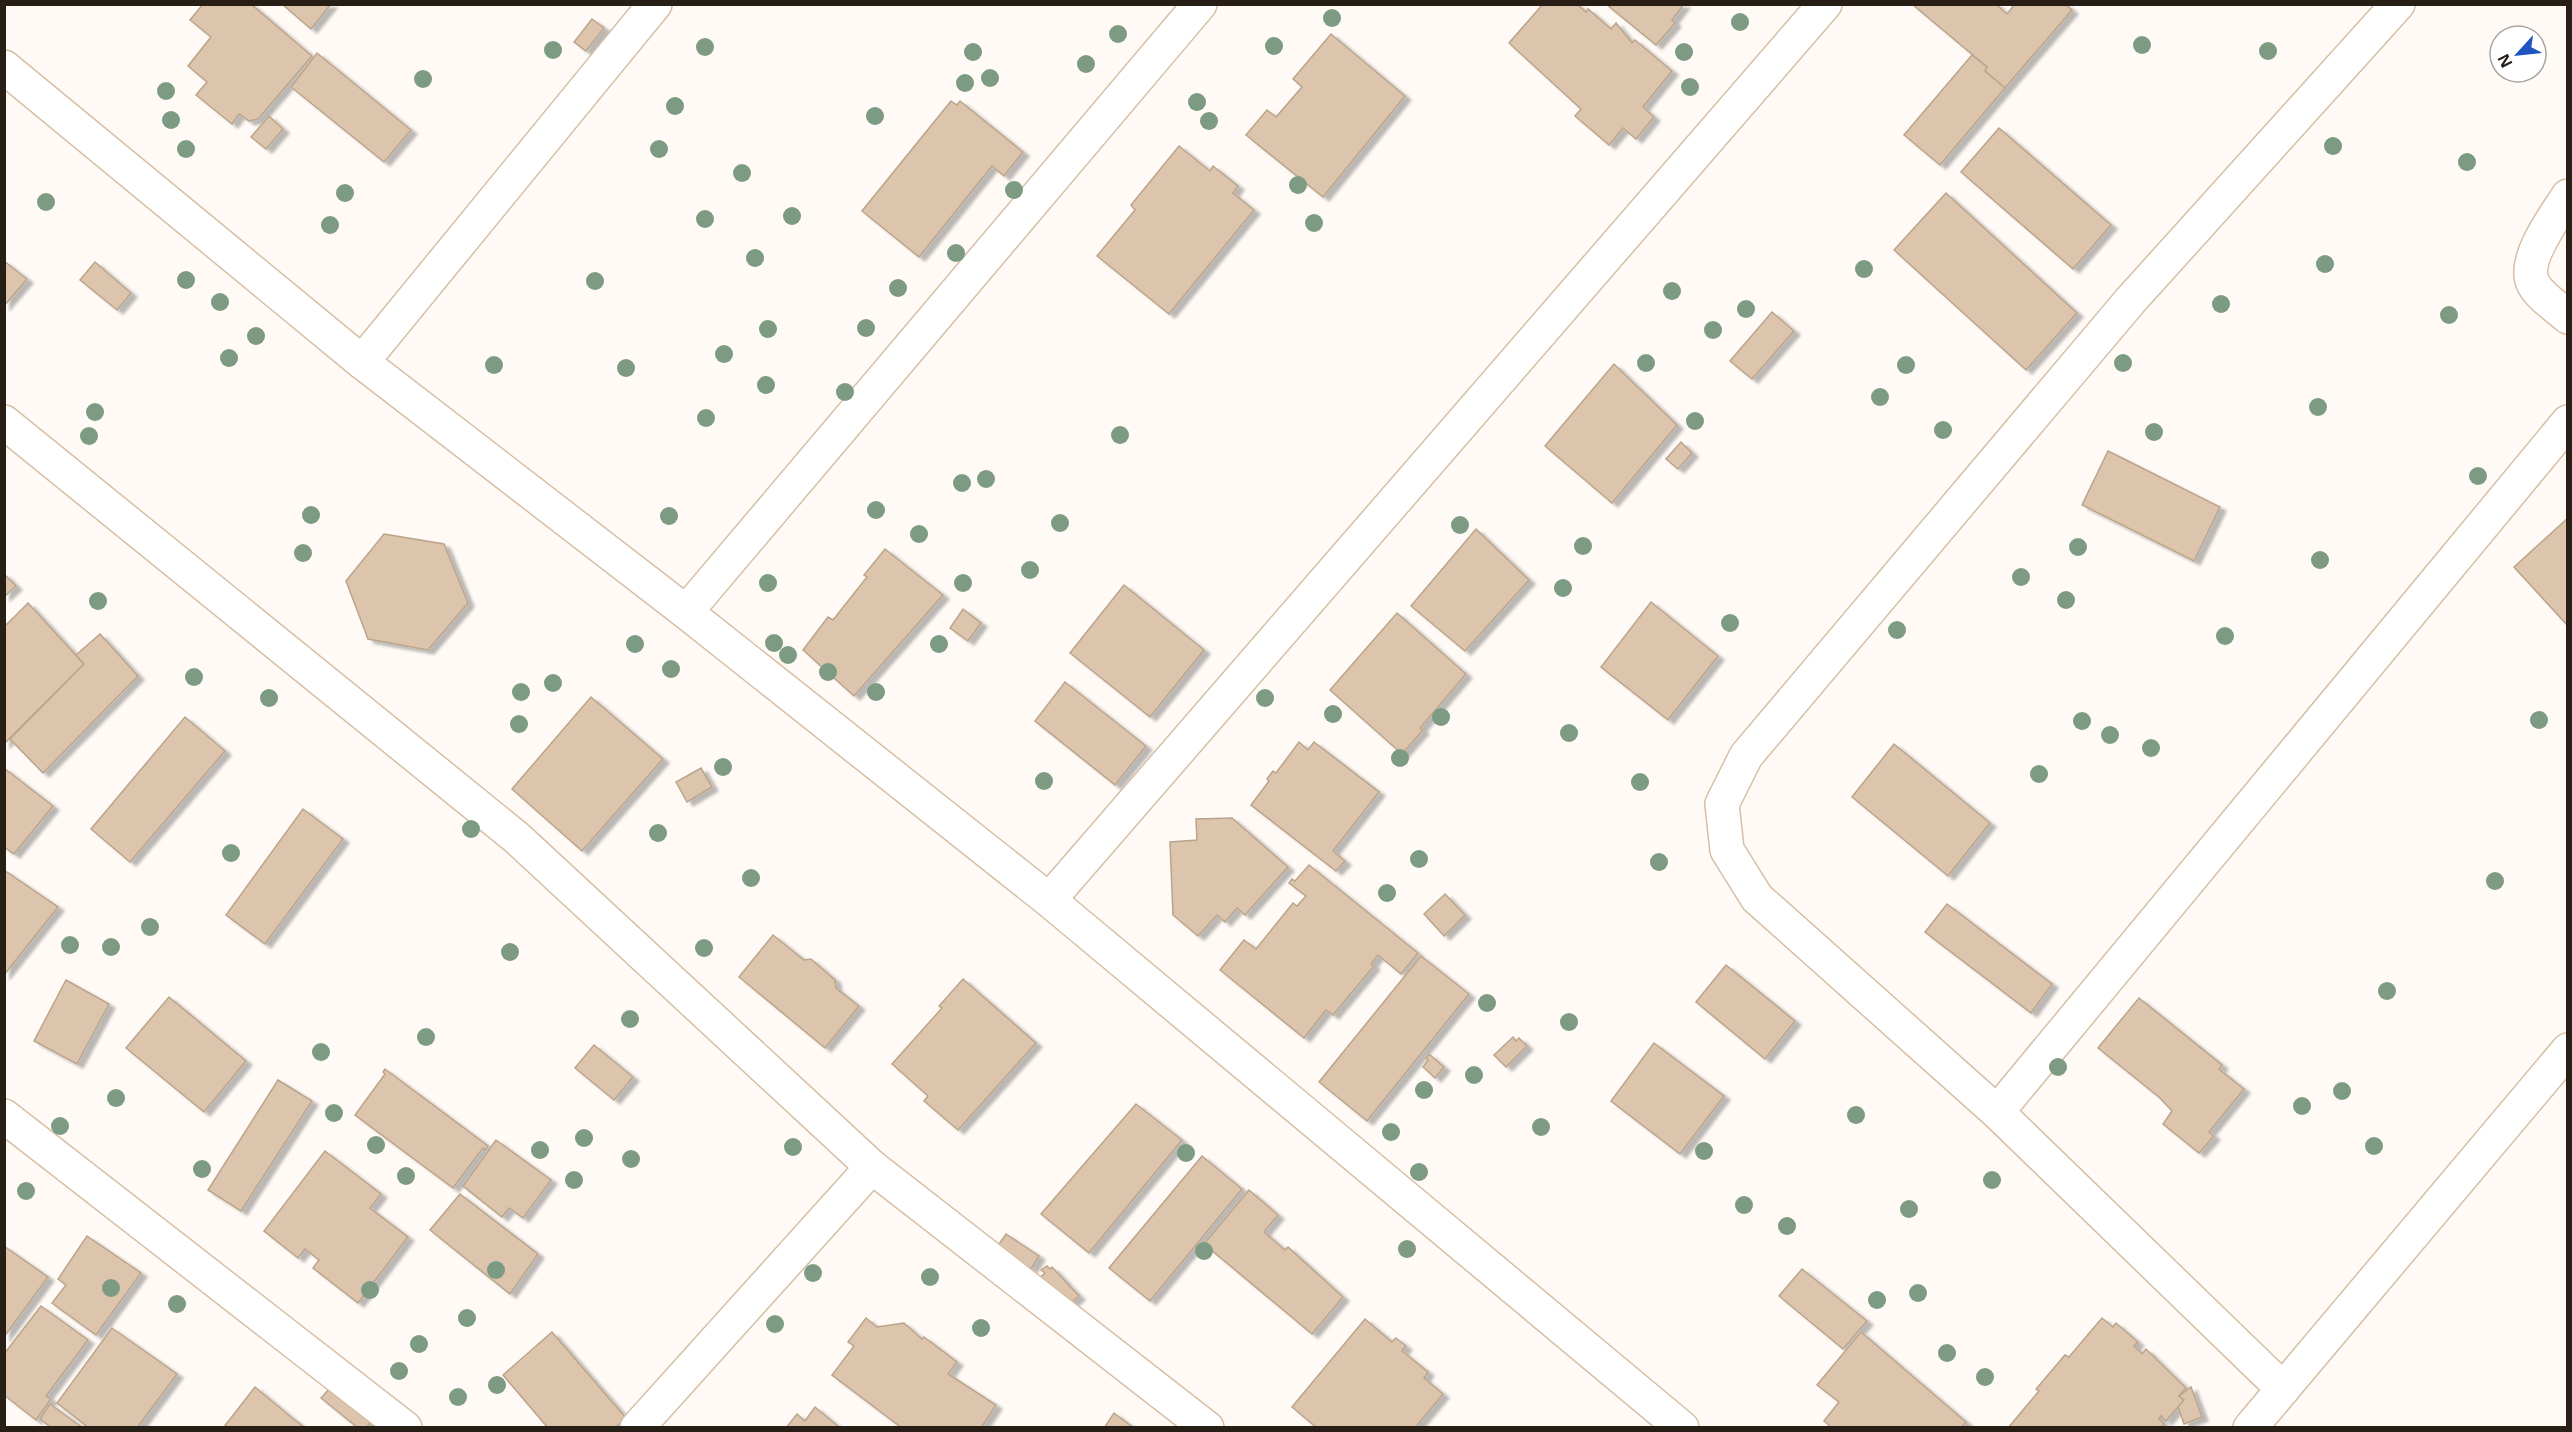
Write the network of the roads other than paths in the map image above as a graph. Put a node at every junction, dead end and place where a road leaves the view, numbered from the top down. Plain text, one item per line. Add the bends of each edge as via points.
1 (655, 4) edge
2 (1200, 4) edge
3 (1825, 4) edge
4 (2398, 4) edge
5 (4, 66) edge
6 (2568, 196) edge
7 (2568, 318) edge
8 (362, 362) junction
9 (2568, 422) edge
10 (9, 435) edge
11 (686, 612) junction
12 (1048, 900) junction
13 (2568, 1050) edge
14 (1996, 1112) junction
15 (4, 1116) edge
16 (872, 1167) junction
17 (2283, 1389) junction
18 (405, 1428) edge
19 (637, 1428) edge
20 (1207, 1428) edge
21 (1682, 1428) edge
22 (2250, 1428) edge

1 - 8 street
2 - 11 street
3 - 12 street
4 - 14 street via 2130,301 1761,737 1746,756 1722,804 1727,850 1757,898
5 - 8 street
6 - 7 street via 2534,252 2531,266 2533,284
8 - 11 street
9 - 14 street
10 - 16 street via 517,838
11 - 12 street
12 - 21 street
13 - 17 street
14 - 17 street
15 - 18 street
16 - 19 street
16 - 20 street
17 - 22 street

